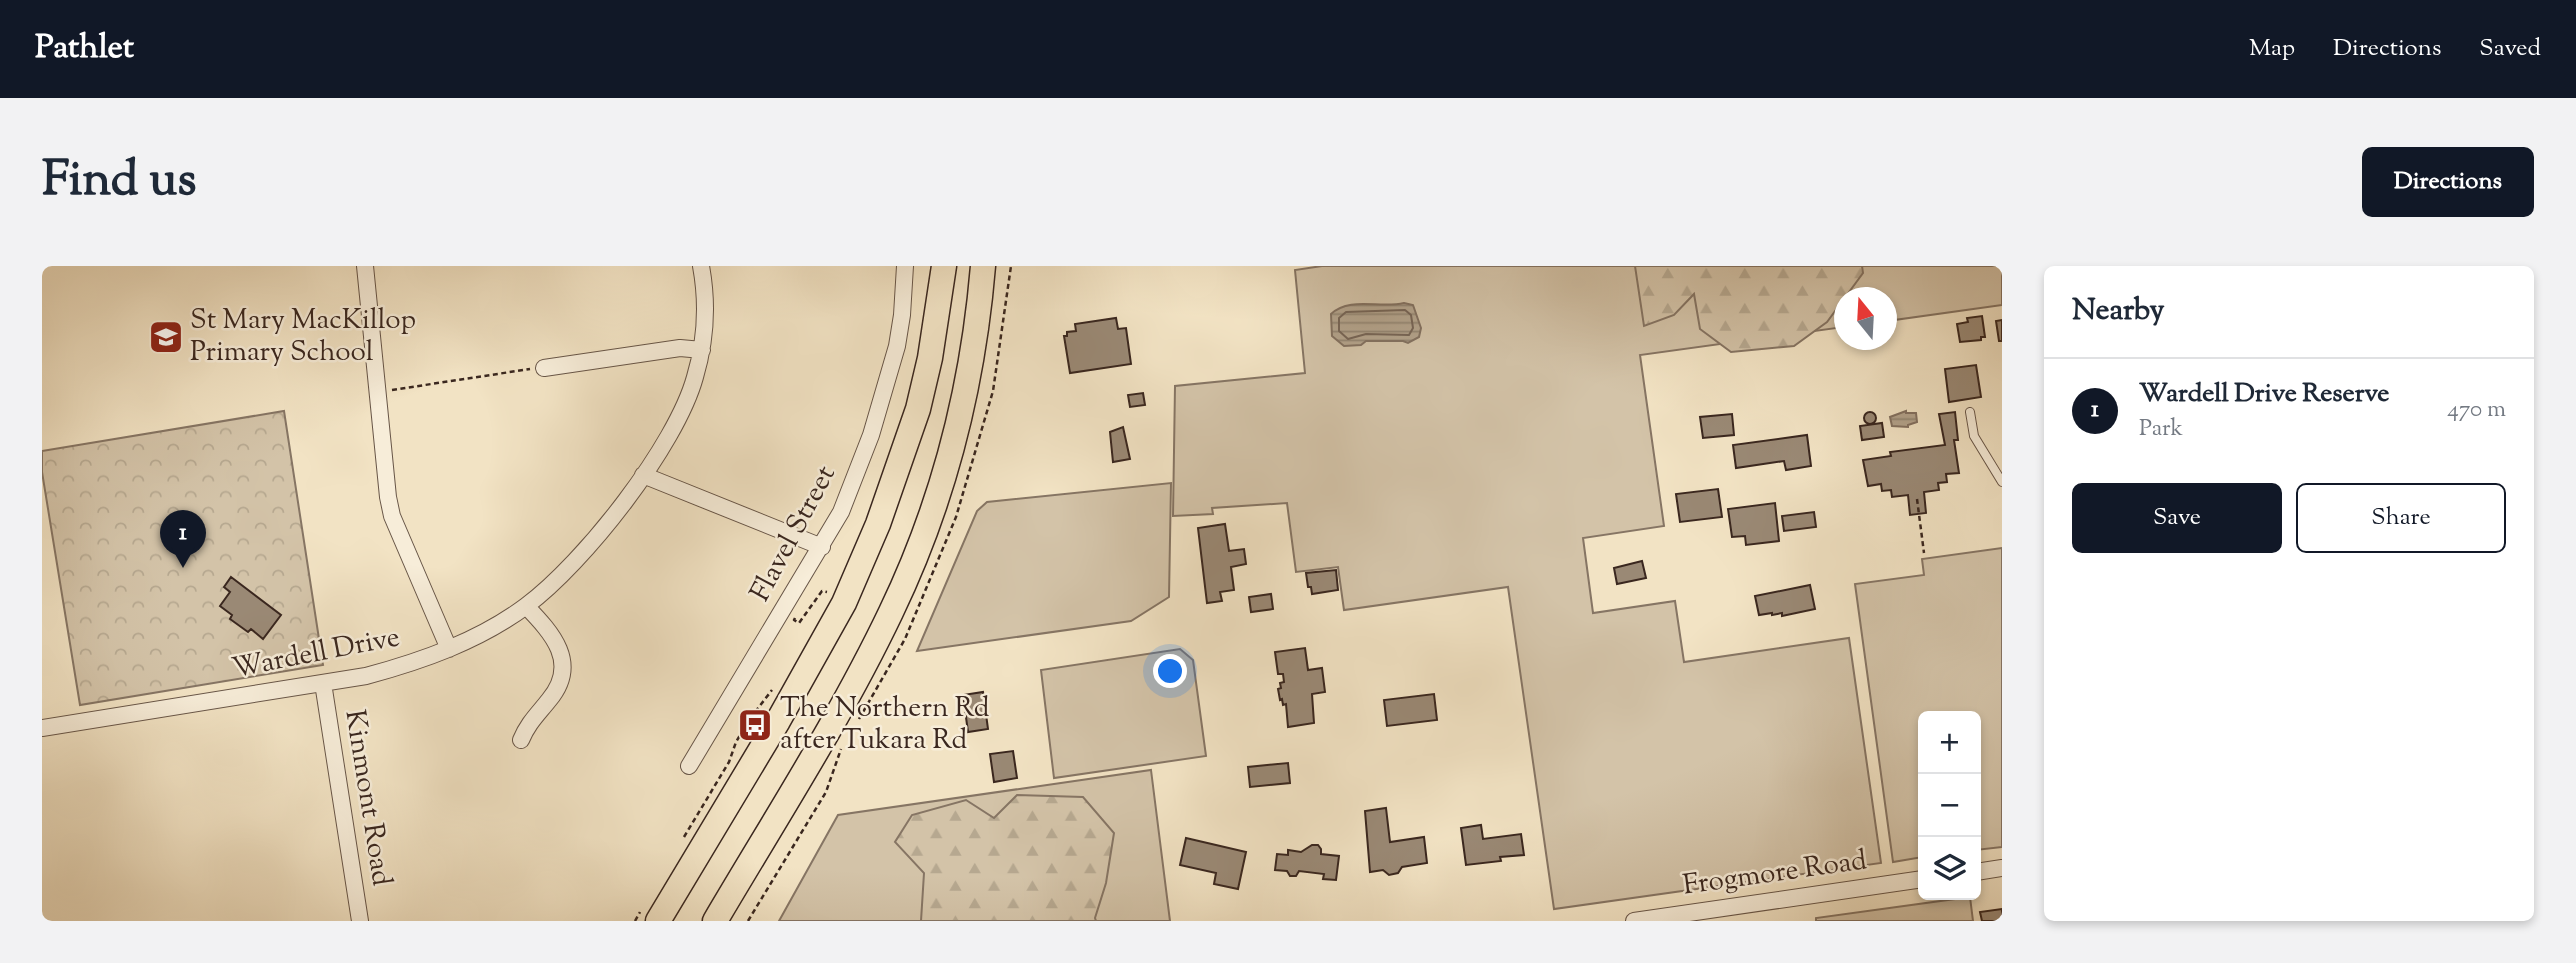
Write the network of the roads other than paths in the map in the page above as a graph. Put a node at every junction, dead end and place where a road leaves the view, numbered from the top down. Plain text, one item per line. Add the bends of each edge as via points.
1 (365, 266) edge
2 (701, 266) edge
3 (905, 266) edge
4 (944, 266) edge
5 (983, 266) edge
6 (702, 350) junction
7 (544, 368) road end
8 (1970, 412) dead end
9 (643, 475) junction
10 (2002, 482) edge
11 (822, 547) junction
12 (526, 606) junction
13 (449, 649) junction
14 (323, 683) junction
15 (42, 728) edge
16 (521, 740) dead end
17 (690, 766) dead end
18 (2002, 868) edge
19 (1981, 871) edge
20 (1918, 881) edge
21 (681, 882) junction
22 (360, 921) edge
23 (658, 921) edge
24 (668, 921) edge
25 (715, 921) edge
26 (1634, 921) edge

1 - 13 street via 392,516
2 - 6 street, Wardell Drive via 706,300
3 - 11 street, Flavel Street via 900,332 874,422 856,477
4 - 21 highway via 918,409 868,547 844,603
5 - 25 highway via 962,407 941,487 914,561 846,698
6 - 7 street via 680,348
6 - 9 street, Wardell Drive via 684,407
8 - 10 lane via 1974,436
9 - 11 street
9 - 12 street, Wardell Drive via 583,553
11 - 17 street, Flavel Street
12 - 13 street, Wardell Drive
12 - 16 street via 556,640 562,667 556,691 530,721
13 - 14 street, Wardell Drive via 402,666
14 - 15 street, Wardell Drive
14 - 22 street, Kinmont Road
18 - 19 street
20 - 26 street, Frogmore Road
21 - 23 highway
21 - 24 highway

